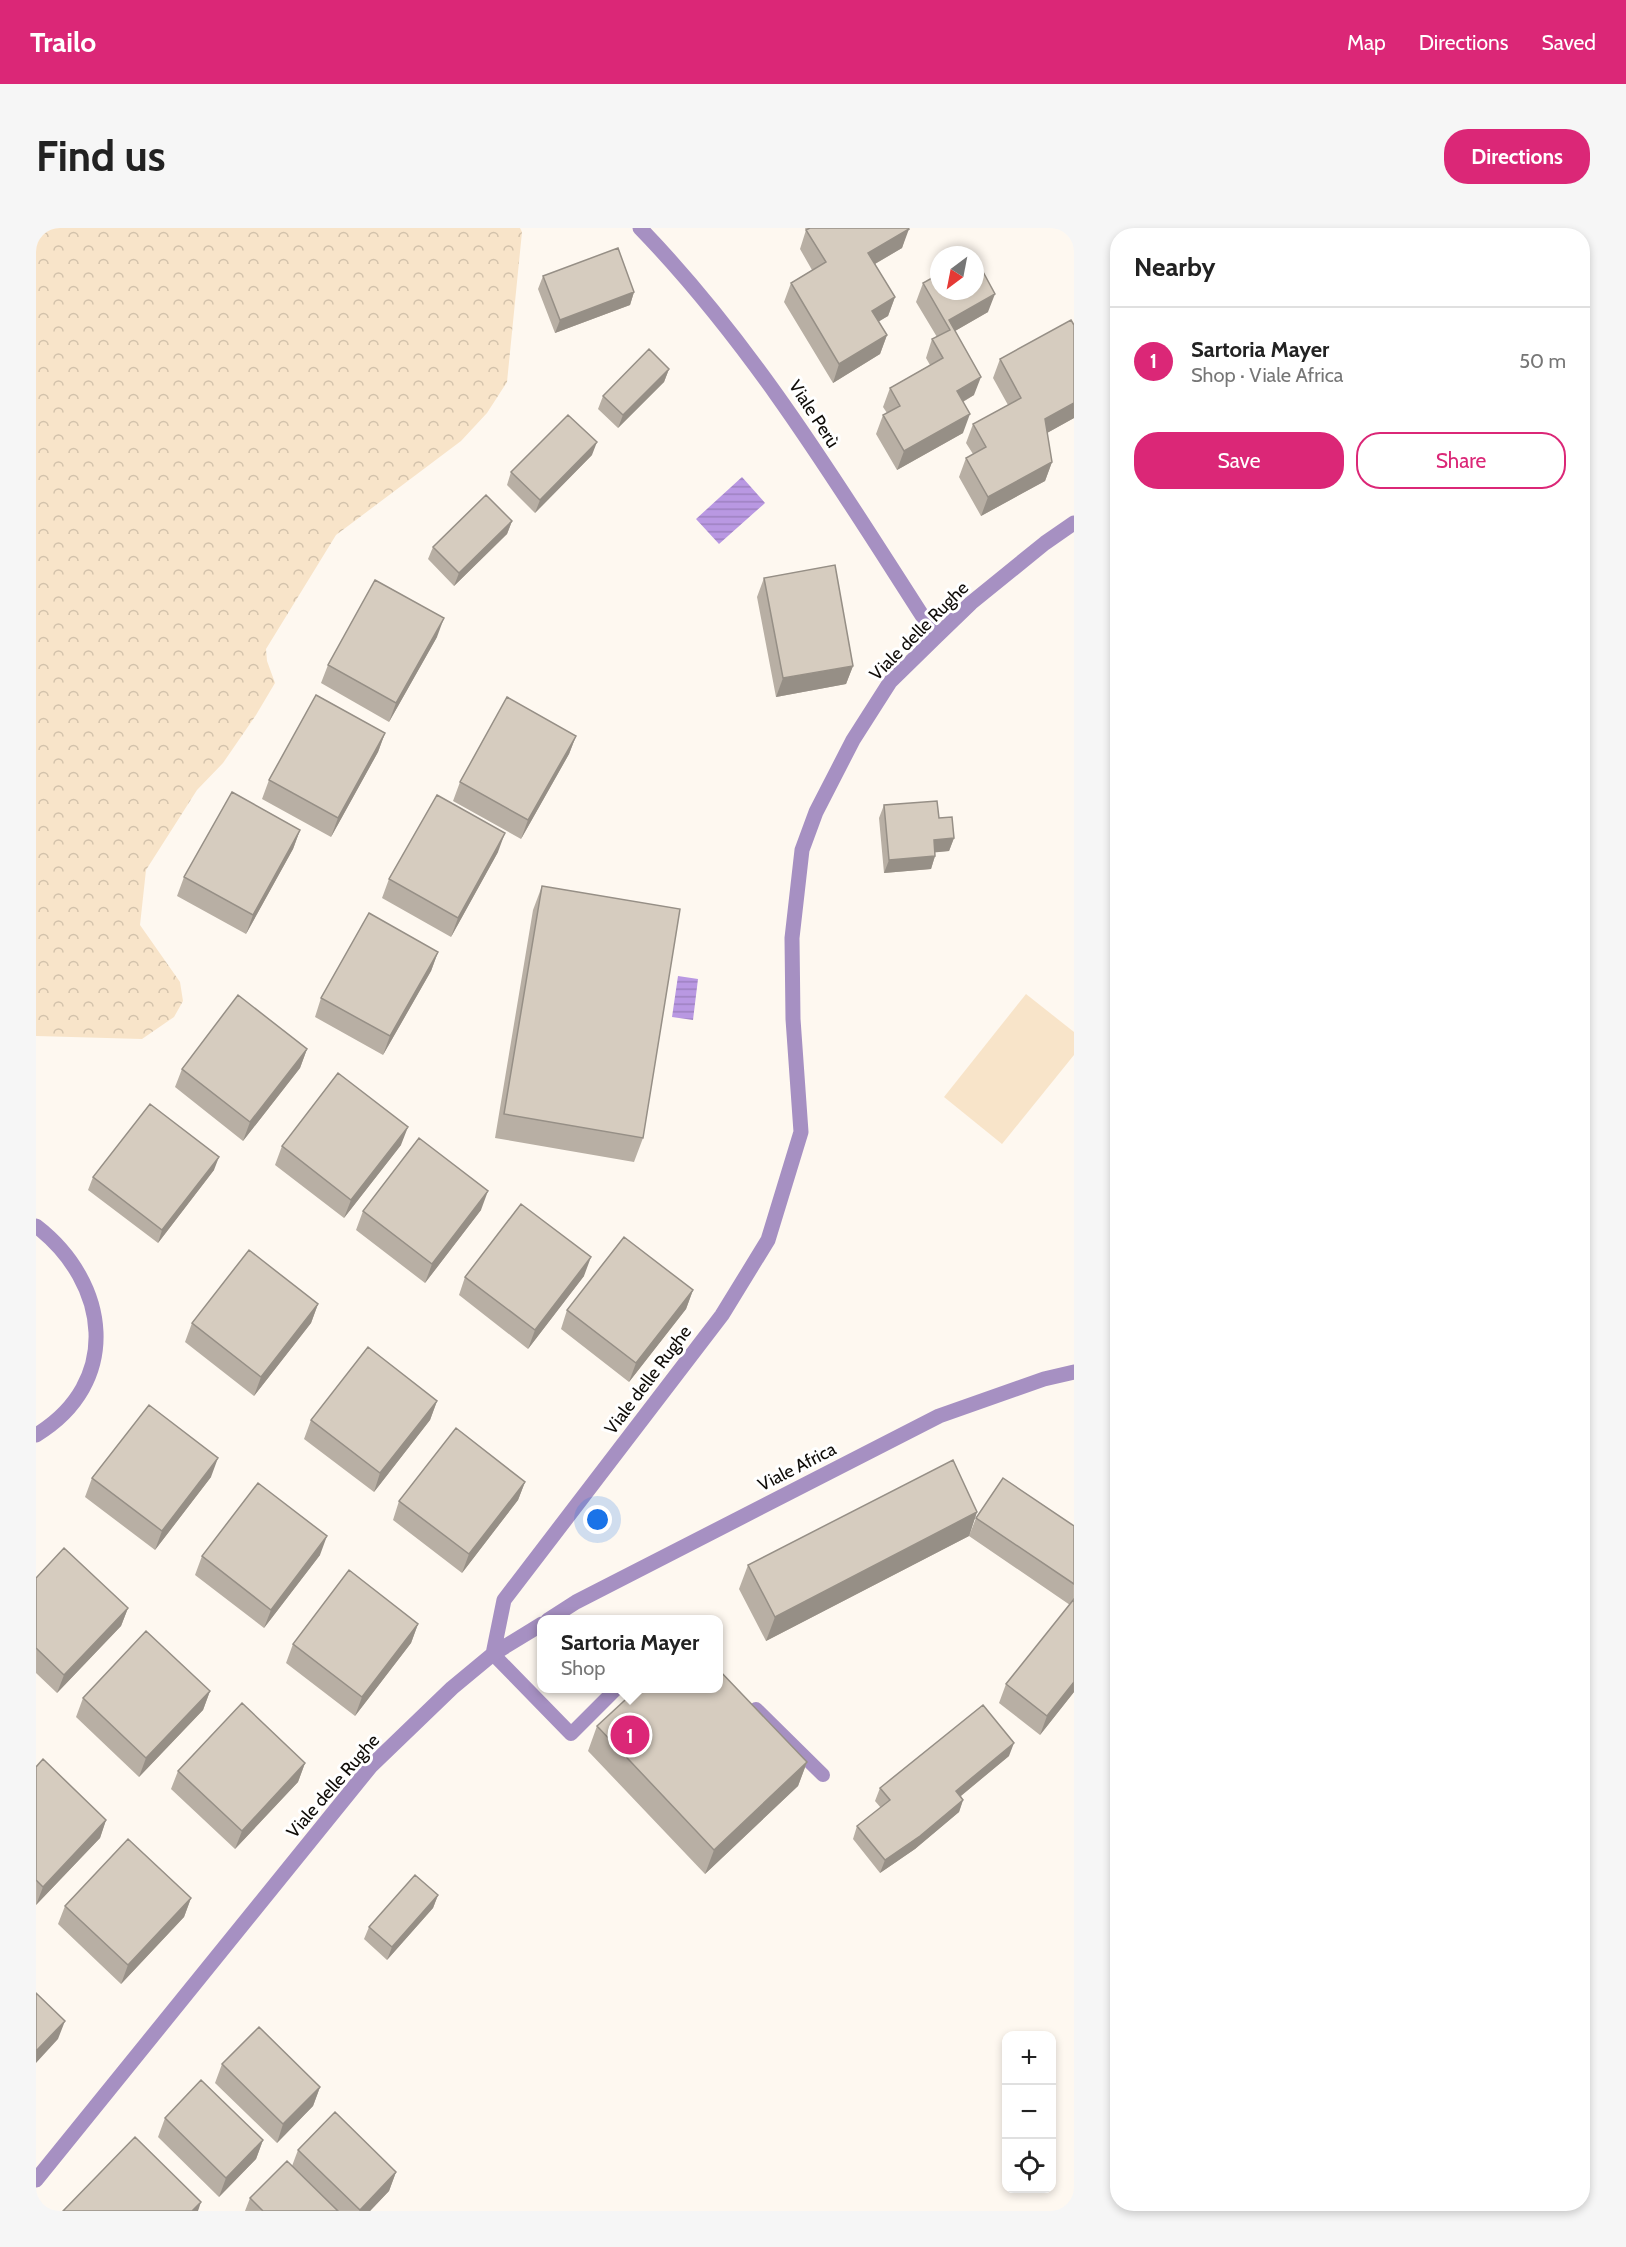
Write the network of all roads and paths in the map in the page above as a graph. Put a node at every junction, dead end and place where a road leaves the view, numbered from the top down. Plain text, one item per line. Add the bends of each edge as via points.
1 (640, 228) edge
2 (1074, 523) edge
3 (936, 637) junction
4 (36, 1226) edge
5 (1074, 1372) edge
6 (36, 1436) edge
7 (556, 1615) edge
8 (537, 1627) edge
9 (493, 1654) junction
10 (612, 1693) edge
11 (743, 1696) edge
12 (823, 1775) dead end
13 (36, 2180) edge

1 - 3 street, Viale Perù via 702,295 781,398
2 - 3 street, Viale delle Rughe via 971,603
3 - 9 street, Viale delle Rughe via 890,682 853,740 816,812 802,850 792,938 801,1132 768,1240 722,1315 504,1600
4 - 6 street via 71,1259 84,1282 97,1348 86,1385 56,1421
5 - 7 street, Viale Africa via 939,1416
8 - 9 street
9 - 10 lane via 571,1734
9 - 13 street, Viale delle Rughe via 371,1766
11 - 12 lane

